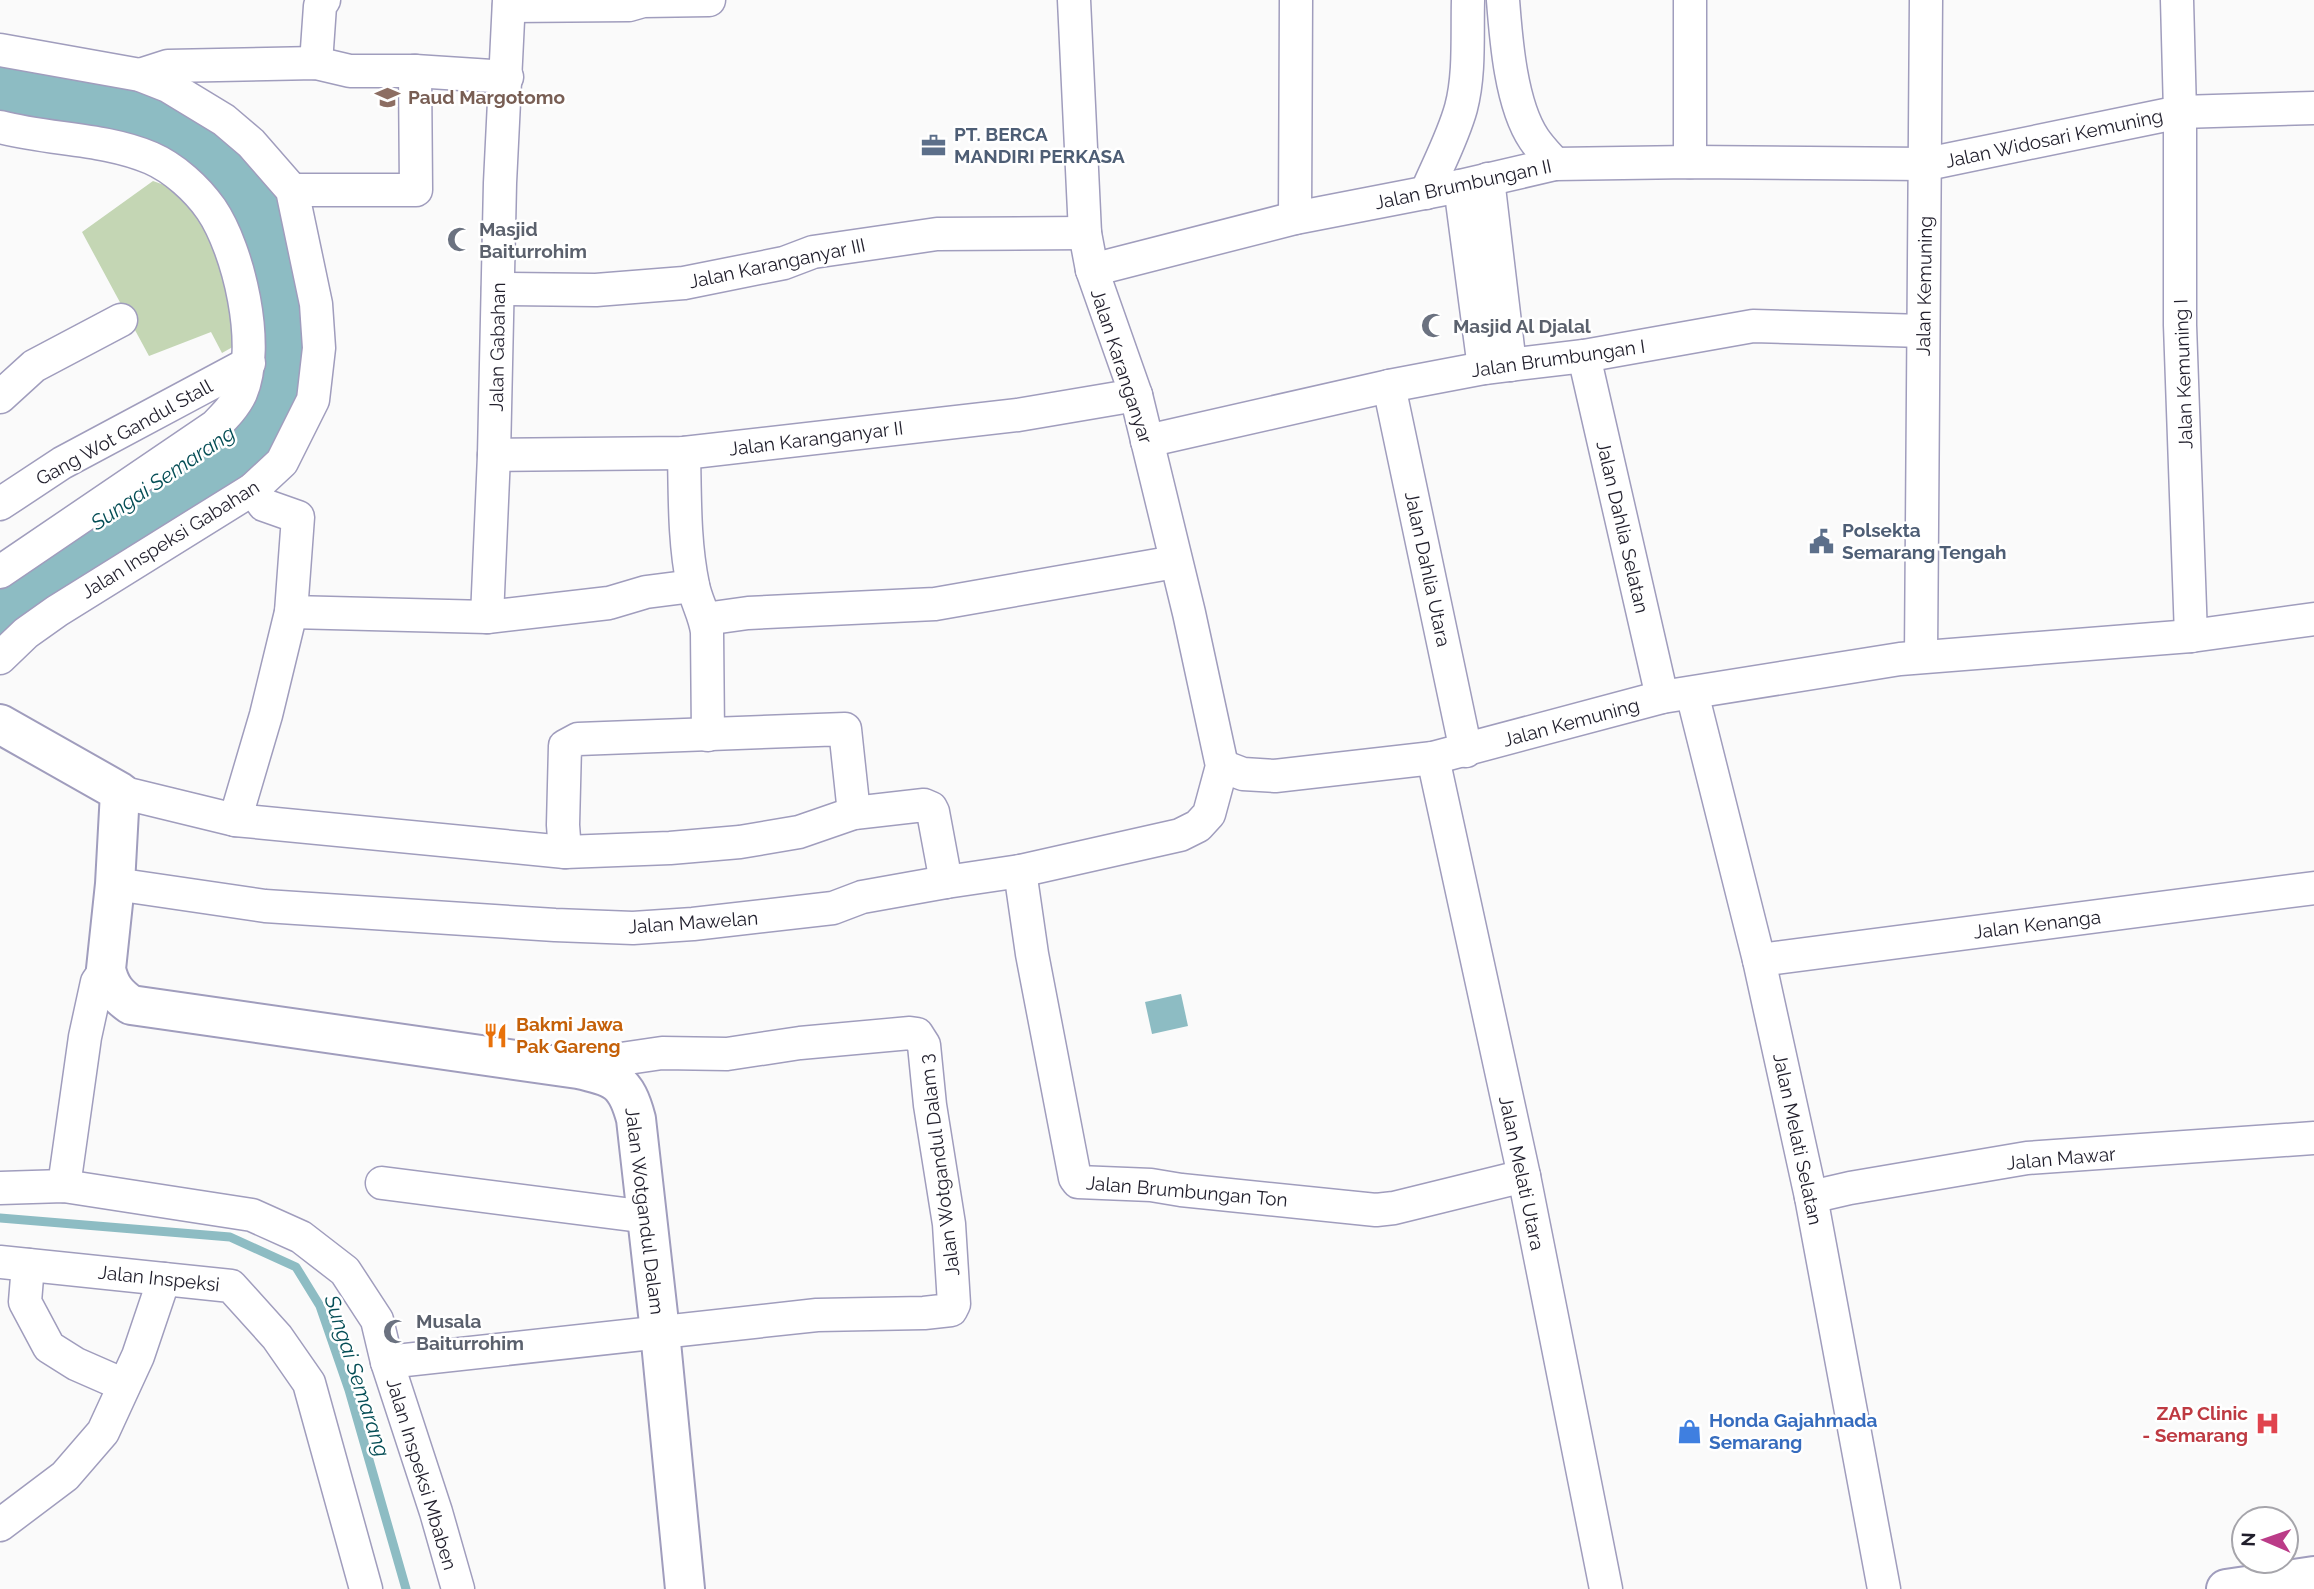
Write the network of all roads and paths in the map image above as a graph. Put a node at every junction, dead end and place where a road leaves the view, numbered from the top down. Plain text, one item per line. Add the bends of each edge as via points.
1 (324, 0) edge
2 (709, 0) edge
3 (1074, 0) edge
4 (1296, 0) edge
5 (1468, 0) edge
6 (1503, 0) edge
7 (1690, 0) edge
8 (1926, 0) edge
9 (2177, 0) edge
10 (509, 3) edge
11 (0, 50) edge
12 (316, 63) junction
13 (415, 71) junction
14 (141, 75) junction
15 (507, 78) junction
16 (2314, 108) edge
17 (2180, 112) junction
18 (0, 127) edge
19 (1690, 162) junction
20 (1555, 164) junction
21 (1927, 164) junction
22 (1474, 183) junction
23 (292, 190) junction
24 (1426, 193) junction
25 (1295, 218) junction
26 (1085, 233) junction
27 (1092, 270) junction
28 (498, 289) junction
29 (121, 320) dead end
30 (1923, 331) junction
31 (1584, 356) junction
32 (249, 363) junction
33 (1497, 366) junction
34 (1390, 386) junction
35 (1136, 395) junction
36 (0, 397) edge
37 (1147, 441) junction
38 (684, 453) junction
39 (494, 455) junction
40 (253, 489) junction
41 (0, 504) edge
42 (1175, 562) junction
43 (0, 572) edge
44 (693, 586) junction
45 (291, 612) junction
46 (487, 617) junction
47 (705, 619) junction
48 (2314, 619) edge
49 (2191, 636) junction
50 (1921, 656) junction
51 (0, 658) edge
52 (1692, 693) junction
53 (1662, 697) junction
54 (0, 724) edge
55 (708, 735) junction
56 (1466, 751) junction
57 (1433, 758) junction
58 (1222, 766) junction
59 (120, 792) junction
60 (854, 813) junction
61 (235, 820) junction
62 (565, 852) junction
63 (1020, 872) junction
64 (946, 882) junction
65 (115, 884) junction
66 (2314, 888) edge
67 (1759, 960) junction
68 (106, 969) junction
69 (578, 1069) junction
70 (2314, 1138) edge
71 (1524, 1176) junction
72 (382, 1183) dead end
73 (64, 1186) junction
74 (0, 1188) edge
75 (1811, 1197) junction
76 (648, 1217) junction
77 (14, 1264) edge
78 (164, 1279) junction
79 (660, 1332) junction
80 (387, 1362) junction
81 (124, 1385) junction
82 (0, 1525) edge
83 (2314, 1576) edge
84 (366, 1589) edge
85 (458, 1589) edge
86 (685, 1589) edge
87 (1606, 1589) edge
88 (1884, 1589) edge
89 (2226, 1589) edge

1 - 12 street
2 - 10 street via 629,5
3 - 26 street, Jalan Karanganyar
4 - 25 street
5 - 24 street via 1461,107
6 - 20 street via 1507,48 1522,113 1533,138
7 - 19 street
8 - 21 street, Jalan Kemuning
9 - 17 street, Jalan Kemuning I
10 - 15 street, Jalan Gabahan
11 - 14 street, Jalan Inspeksi Gabahan
12 - 13 street via 350,71
12 - 14 street via 167,66
13 - 15 street
13 - 23 street via 416,190
14 - 23 street, Jalan Inspeksi Gabahan via 224,120
15 - 28 street, Jalan Gabahan via 499,183
16 - 17 street, Jalan Widosari Kemuning
17 - 21 street, Jalan Widosari Kemuning
17 - 49 street, Jalan Kemuning I via 2180,325
18 - 32 street via 151,158 198,192 227,240 240,281 248,321
19 - 20 street, Jalan Brumbungan II
19 - 21 street, Jalan Brumbungan II
20 - 22 street, Jalan Brumbungan II
21 - 30 street, Jalan Kemuning
22 - 24 street, Jalan Brumbungan II
22 - 33 street
23 - 40 street, Jalan Inspeksi Gabahan via 316,304 313,400 282,462
24 - 25 street, Jalan Brumbungan II
25 - 27 street, Jalan Brumbungan II
26 - 27 street, Jalan Karanganyar
26 - 28 street, Jalan Karanganyar III via 937,234 813,252 784,263 684,283 596,290
27 - 35 street, Jalan Karanganyar
28 - 39 street, Jalan Gabahan
29 - 36 street via 34,366
30 - 31 street, Jalan Brumbungan I via 1753,326
30 - 50 street, Jalan Kemuning
31 - 33 street, Jalan Brumbungan I
31 - 53 street, Jalan Dahlia Selatan
32 - 41 street, Gang Wot Gandul Stall via 62,463
32 - 43 street via 241,394 215,426
33 - 34 street, Jalan Brumbungan I
34 - 37 street, Jalan Brumbungan I
34 - 56 street, Jalan Dahlia Utara
35 - 37 street, Jalan Karanganyar
35 - 38 street, Jalan Karanganyar II via 1018,415
37 - 42 street, Jalan Karanganyar
38 - 39 street, Jalan Karanganyar II
38 - 44 street
39 - 46 street, Jalan Gabahan
40 - 45 street via 264,505 298,517
40 - 51 street, Jalan Inspeksi Gabahan via 57,611
42 - 47 street via 934,604
42 - 58 street, Jalan Karanganyar
44 - 46 street via 609,603
44 - 47 street
45 - 46 street
45 - 61 street
47 - 55 street
48 - 49 street, Jalan Kemuning
49 - 50 street, Jalan Kemuning
50 - 52 street, Jalan Kemuning
52 - 53 street, Jalan Kemuning
52 - 67 street, Jalan Melati Selatan
53 - 56 street, Jalan Kemuning
54 - 59 street
55 - 60 street via 845,729
55 - 62 street via 600,737 567,744
56 - 57 street, Jalan Kemuning
57 - 58 street, Jalan Kemuning via 1275,776 1243,774
57 - 71 street, Jalan Melati Utara
58 - 63 street, Jalan Mawelan via 1209,814 1198,826 1180,835
59 - 61 street
59 - 65 street
60 - 62 street via 799,832 740,842
60 - 64 street via 931,808
61 - 62 street
63 - 64 street, Jalan Mawelan
63 - 71 street, Jalan Brumbungan Ton via 1078,1182 1151,1185 1376,1210
64 - 65 street, Jalan Mawelan via 862,897 833,908 633,928 265,906
65 - 68 street
66 - 67 street, Jalan Kenanga
67 - 75 street, Jalan Melati Selatan
68 - 69 street, Jalan Wotgandul Dalam via 114,992 131,1006
68 - 73 street via 97,982 85,1037
69 - 76 street, Jalan Wotgandul Dalam via 607,1076 623,1086 631,1100
69 - 79 street, Jalan Wotgandul Dalam 3 via 662,1053 727,1054 910,1033 917,1034 924,1045 949,1224 951,1310 817,1315
70 - 75 street, Jalan Mawar via 2026,1158
71 - 87 street, Jalan Melati Utara
72 - 76 street
73 - 74 street, Jalan Inspeksi Mbaben
73 - 80 street, Jalan Inspeksi Mbaben via 252,1215 301,1237 345,1270 377,1320
75 - 88 street, Jalan Melati Selatan
76 - 79 street, Jalan Wotgandul Dalam
77 - 78 street, Jalan Inspeksi
77 - 81 street via 25,1302 49,1347
78 - 81 street
78 - 84 street, Jalan Inspeksi via 231,1286 277,1337 309,1383
79 - 80 street
79 - 86 street, Jalan Wotgandul Dalam
80 - 85 street, Jalan Inspeksi Mbaben
81 - 82 street via 103,1432 65,1476
83 - 89 street

